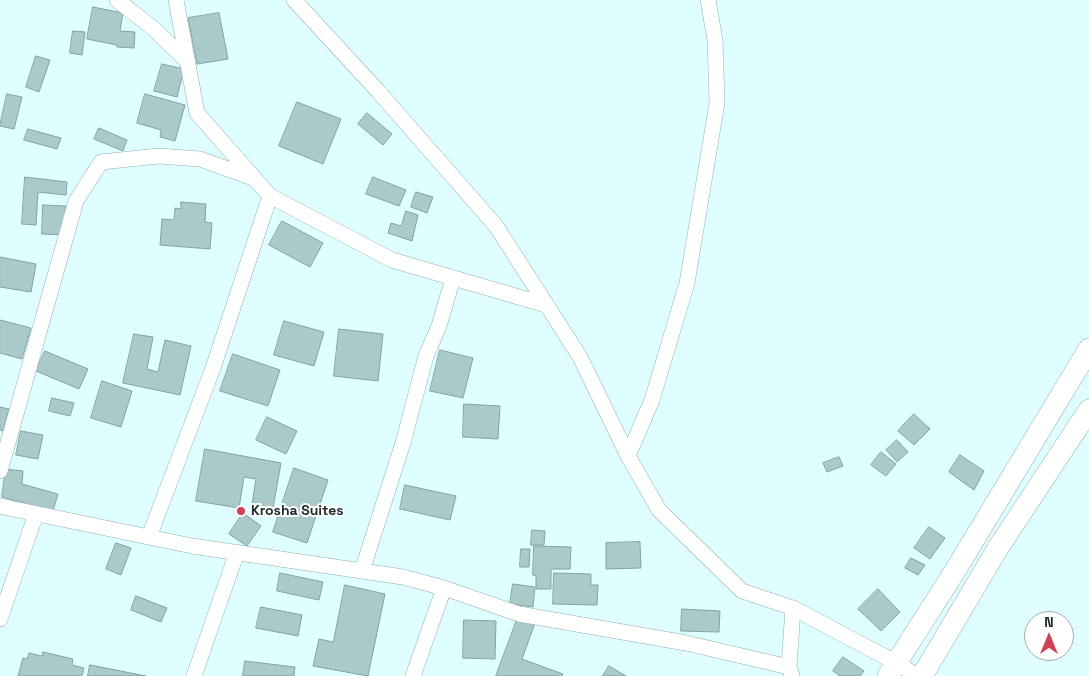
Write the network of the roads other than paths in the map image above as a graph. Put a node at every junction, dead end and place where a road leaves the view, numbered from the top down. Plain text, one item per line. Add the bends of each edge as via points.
1 (117, 0) edge
2 (176, 0) edge
3 (294, 0) edge
4 (708, 0) edge
5 (187, 61) junction
6 (255, 179) junction
7 (270, 196) junction
8 (453, 278) junction
9 (546, 305) junction
10 (1089, 349) edge
11 (1089, 410) edge
12 (628, 456) junction
13 (0, 471) edge
14 (0, 506) edge
15 (36, 514) junction
16 (149, 537) junction
17 (237, 552) junction
18 (362, 572) junction
19 (444, 588) junction
20 (793, 608) junction
21 (0, 619) edge
22 (893, 669) edge
23 (790, 672) edge
24 (194, 676) edge
25 (413, 676) edge
26 (917, 676) edge
27 (922, 676) edge

1 - 5 street
2 - 5 street
3 - 9 street via 496,226
4 - 12 street via 715,40 717,103 687,283 652,400
5 - 6 street via 197,113
6 - 7 street
6 - 13 street via 200,159 159,156 101,162 76,201
7 - 8 street via 392,260
7 - 16 street via 213,368
8 - 9 street
8 - 18 street via 440,326 426,356 403,443
9 - 12 street via 580,357
10 - 22 main road
11 - 27 main road via 998,548
12 - 20 street via 659,510 742,591
14 - 15 street
15 - 16 street
15 - 21 street
16 - 17 street
17 - 18 street
17 - 24 street
18 - 19 street via 403,577
19 - 23 street via 519,614 686,643
19 - 25 street
20 - 22 street
20 - 23 street
22 - 26 street

